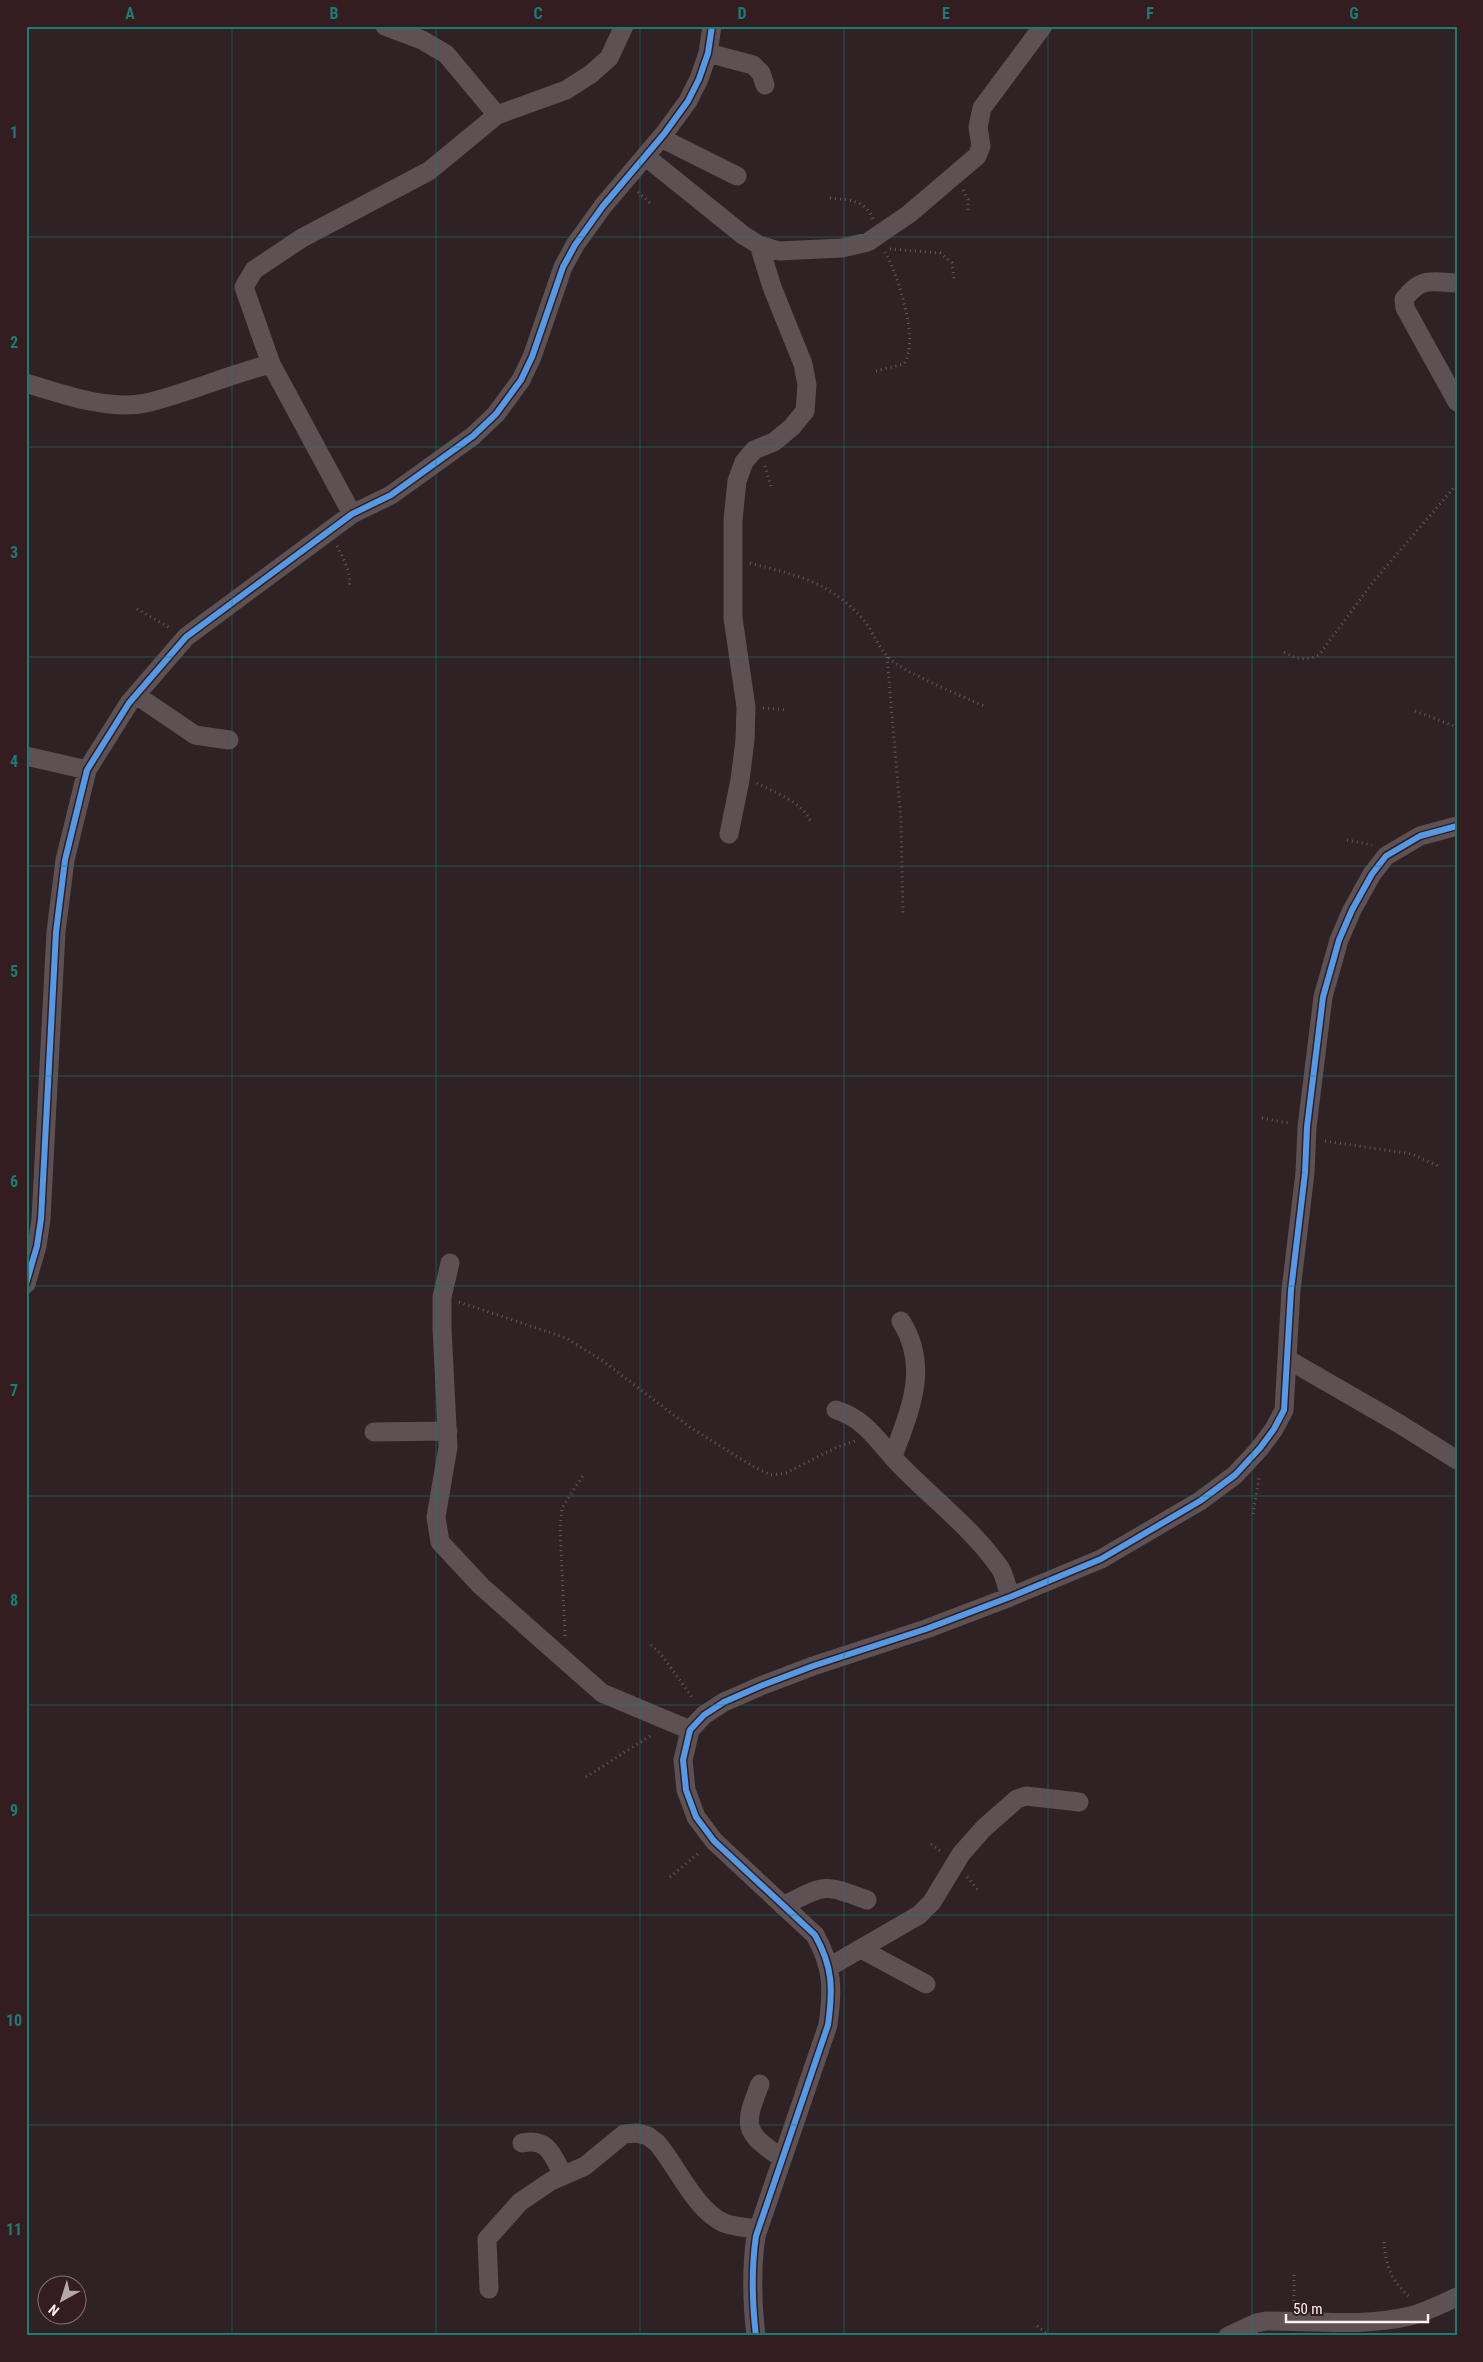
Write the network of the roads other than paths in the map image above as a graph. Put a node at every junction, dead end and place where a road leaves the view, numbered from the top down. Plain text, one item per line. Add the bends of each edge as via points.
1 (385, 26) edge
2 (624, 26) edge
3 (712, 26) edge
4 (1043, 26) edge
5 (708, 53) junction
6 (765, 85) dead end
7 (497, 115) junction
8 (661, 138) junction
9 (646, 156) junction
10 (736, 176) dead end
11 (759, 245) junction
12 (1457, 283) edge
13 (271, 364) junction
14 (26, 383) edge
15 (1457, 402) edge
16 (352, 514) junction
17 (136, 695) junction
18 (229, 740) dead end
19 (26, 756) edge
20 (87, 770) junction
21 (1457, 826) edge
22 (729, 834) dead end
23 (450, 1262) dead end
24 (26, 1284) edge
25 (902, 1321) dead end
26 (1287, 1359) junction
27 (836, 1410) dead end
28 (448, 1431) junction
29 (374, 1432) dead end
30 (893, 1456) junction
31 (1457, 1460) edge
32 (1010, 1597) junction
33 (690, 1730) junction
34 (1079, 1802) dead end
35 (868, 1900) dead end
36 (783, 1906) junction
37 (861, 1948) junction
38 (829, 1967) junction
39 (926, 1984) dead end
40 (760, 2084) dead end
41 (522, 2143) dead end
42 (782, 2158) junction
43 (563, 2175) junction
44 (758, 2229) junction
45 (490, 2288) dead end
46 (1457, 2297) edge
47 (756, 2336) edge
48 (1228, 2336) edge

1 - 7 street via 422,40 446,54
2 - 7 street via 608,58 591,74 566,90
3 - 5 street
4 - 11 street via 982,108 978,127 982,146 976,156 909,214 876,238 842,248 779,251
5 - 6 street via 753,65 761,72
5 - 8 street via 688,101
7 - 13 street via 429,171 302,238 254,270 244,287
8 - 9 street
8 - 10 street
9 - 11 street
9 - 16 street via 604,206 563,267 532,357 510,397 474,436 391,495
11 - 22 street via 772,288 804,364 807,385 805,411 792,428 774,442 754,450 744,462 737,481 733,520 733,618 746,707 746,740
12 - 15 street via 1428,280 1404,298 1405,308
13 - 14 street via 145,403 110,404
13 - 16 street
16 - 17 street via 186,637
17 - 18 street via 195,735
17 - 20 street
19 - 20 street
20 - 24 street via 65,860 56,932 41,1219
21 - 26 street via 1420,836 1390,852 1372,874 1339,940 1323,997 1291,1290
23 - 28 street via 442,1297
25 - 30 street via 914,1346 917,1369 910,1408
26 - 31 street
26 - 32 street via 1284,1410 1274,1429 1235,1475 1194,1505 1101,1559
27 - 30 street via 859,1420
28 - 29 street
28 - 33 street via 436,1517 440,1542 481,1586 602,1693
30 - 32 street via 990,1555 1002,1571
32 - 33 street via 762,1685 724,1702 704,1715
33 - 36 street via 683,1760 686,1790 696,1817 714,1841
34 - 37 street via 1026,1796 1018,1799 984,1828 961,1854 932,1902 919,1915
35 - 36 street via 831,1887 819,1888
36 - 38 street via 815,1935
37 - 38 street
37 - 39 street
38 - 42 street via 832,1998 828,2025
40 - 42 street via 748,2119 750,2127 762,2145
41 - 43 street via 542,2144
42 - 44 street
43 - 44 street via 584,2166 624,2134 648,2136 666,2153 700,2204 712,2216 735,2226
43 - 45 street via 520,2202 490,2233 486,2243
44 - 47 street via 751,2266
46 - 48 street via 1411,2316 1352,2324 1256,2323

